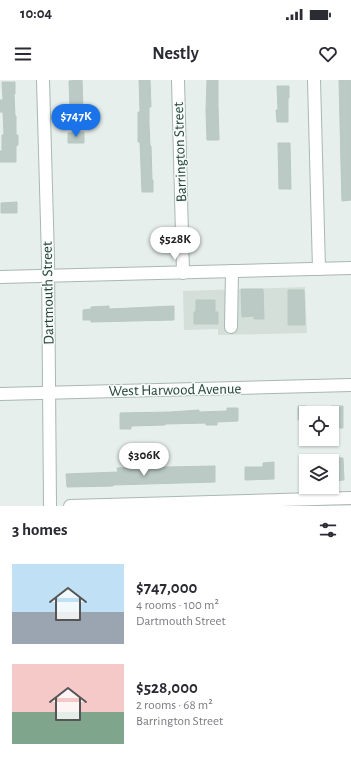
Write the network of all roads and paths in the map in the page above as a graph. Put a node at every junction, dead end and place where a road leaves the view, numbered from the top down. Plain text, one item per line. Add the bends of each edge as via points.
1 (43, 80) edge
2 (178, 80) edge
3 (314, 80) edge
4 (351, 268) edge
5 (319, 269) junction
6 (232, 271) junction
7 (182, 272) junction
8 (48, 276) junction
9 (0, 278) edge
10 (231, 326) dead end
11 (351, 385) edge
12 (49, 393) junction
13 (0, 394) edge
14 (351, 498) edge
15 (50, 506) edge
16 (70, 506) edge

1 - 8 street, Dartmouth Street
2 - 7 street, Barrington Street
3 - 5 street
4 - 5 street
5 - 6 street
6 - 7 street
6 - 10 street
7 - 8 street
8 - 9 street
8 - 12 street, Dartmouth Street
11 - 12 street, West Harwood Avenue
12 - 13 street, West Harwood Avenue
12 - 15 street, Dartmouth Street
14 - 16 street

